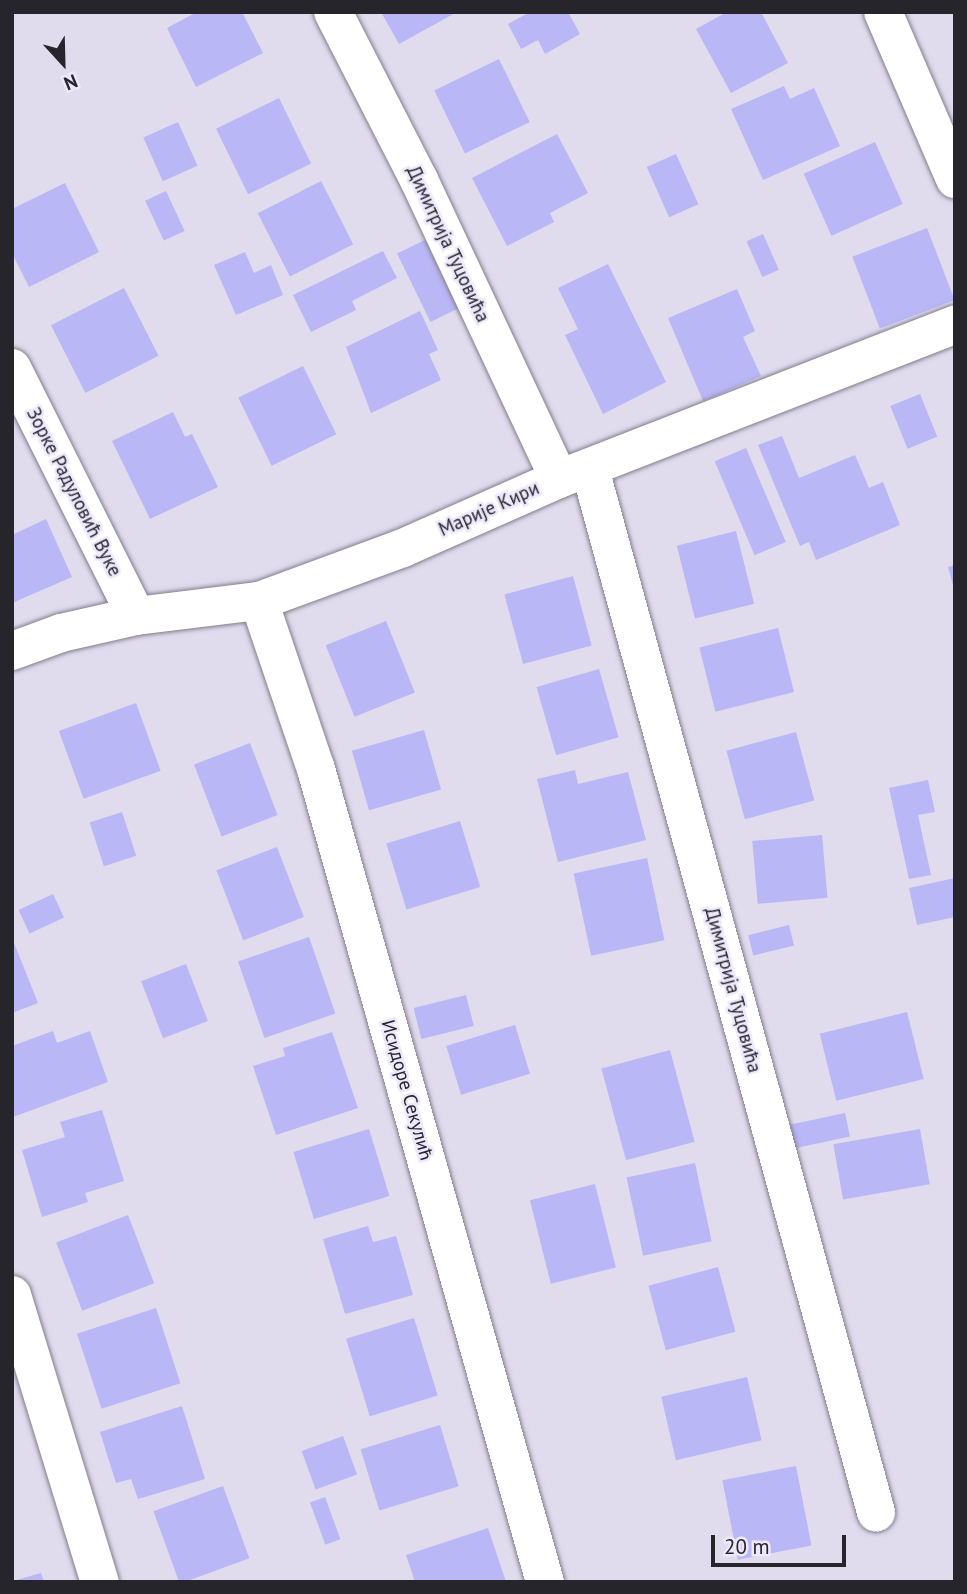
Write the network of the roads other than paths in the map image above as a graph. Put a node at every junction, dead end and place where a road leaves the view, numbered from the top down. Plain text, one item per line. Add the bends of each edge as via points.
1 (333, 12) edge
2 (883, 12) edge
3 (955, 179) edge
4 (955, 325) edge
5 (12, 368) edge
6 (575, 474) junction
7 (259, 601) junction
8 (136, 616) junction
9 (12, 651) edge
10 (12, 1295) edge
11 (876, 1512) dead end
12 (100, 1582) edge
13 (545, 1582) edge

1 - 6 street, Димитрија Туцовића
2 - 3 street
4 - 6 street, Марије Кири
5 - 8 street, Зорке Радуловић Вуке
6 - 7 street, Марије Кири via 403,548
6 - 11 street, Димитрија Туцовића
7 - 8 street, Марије Кири
7 - 13 street, Исидоре Секулић via 316,769
8 - 9 street, Марије Кири via 61,633
10 - 12 street

